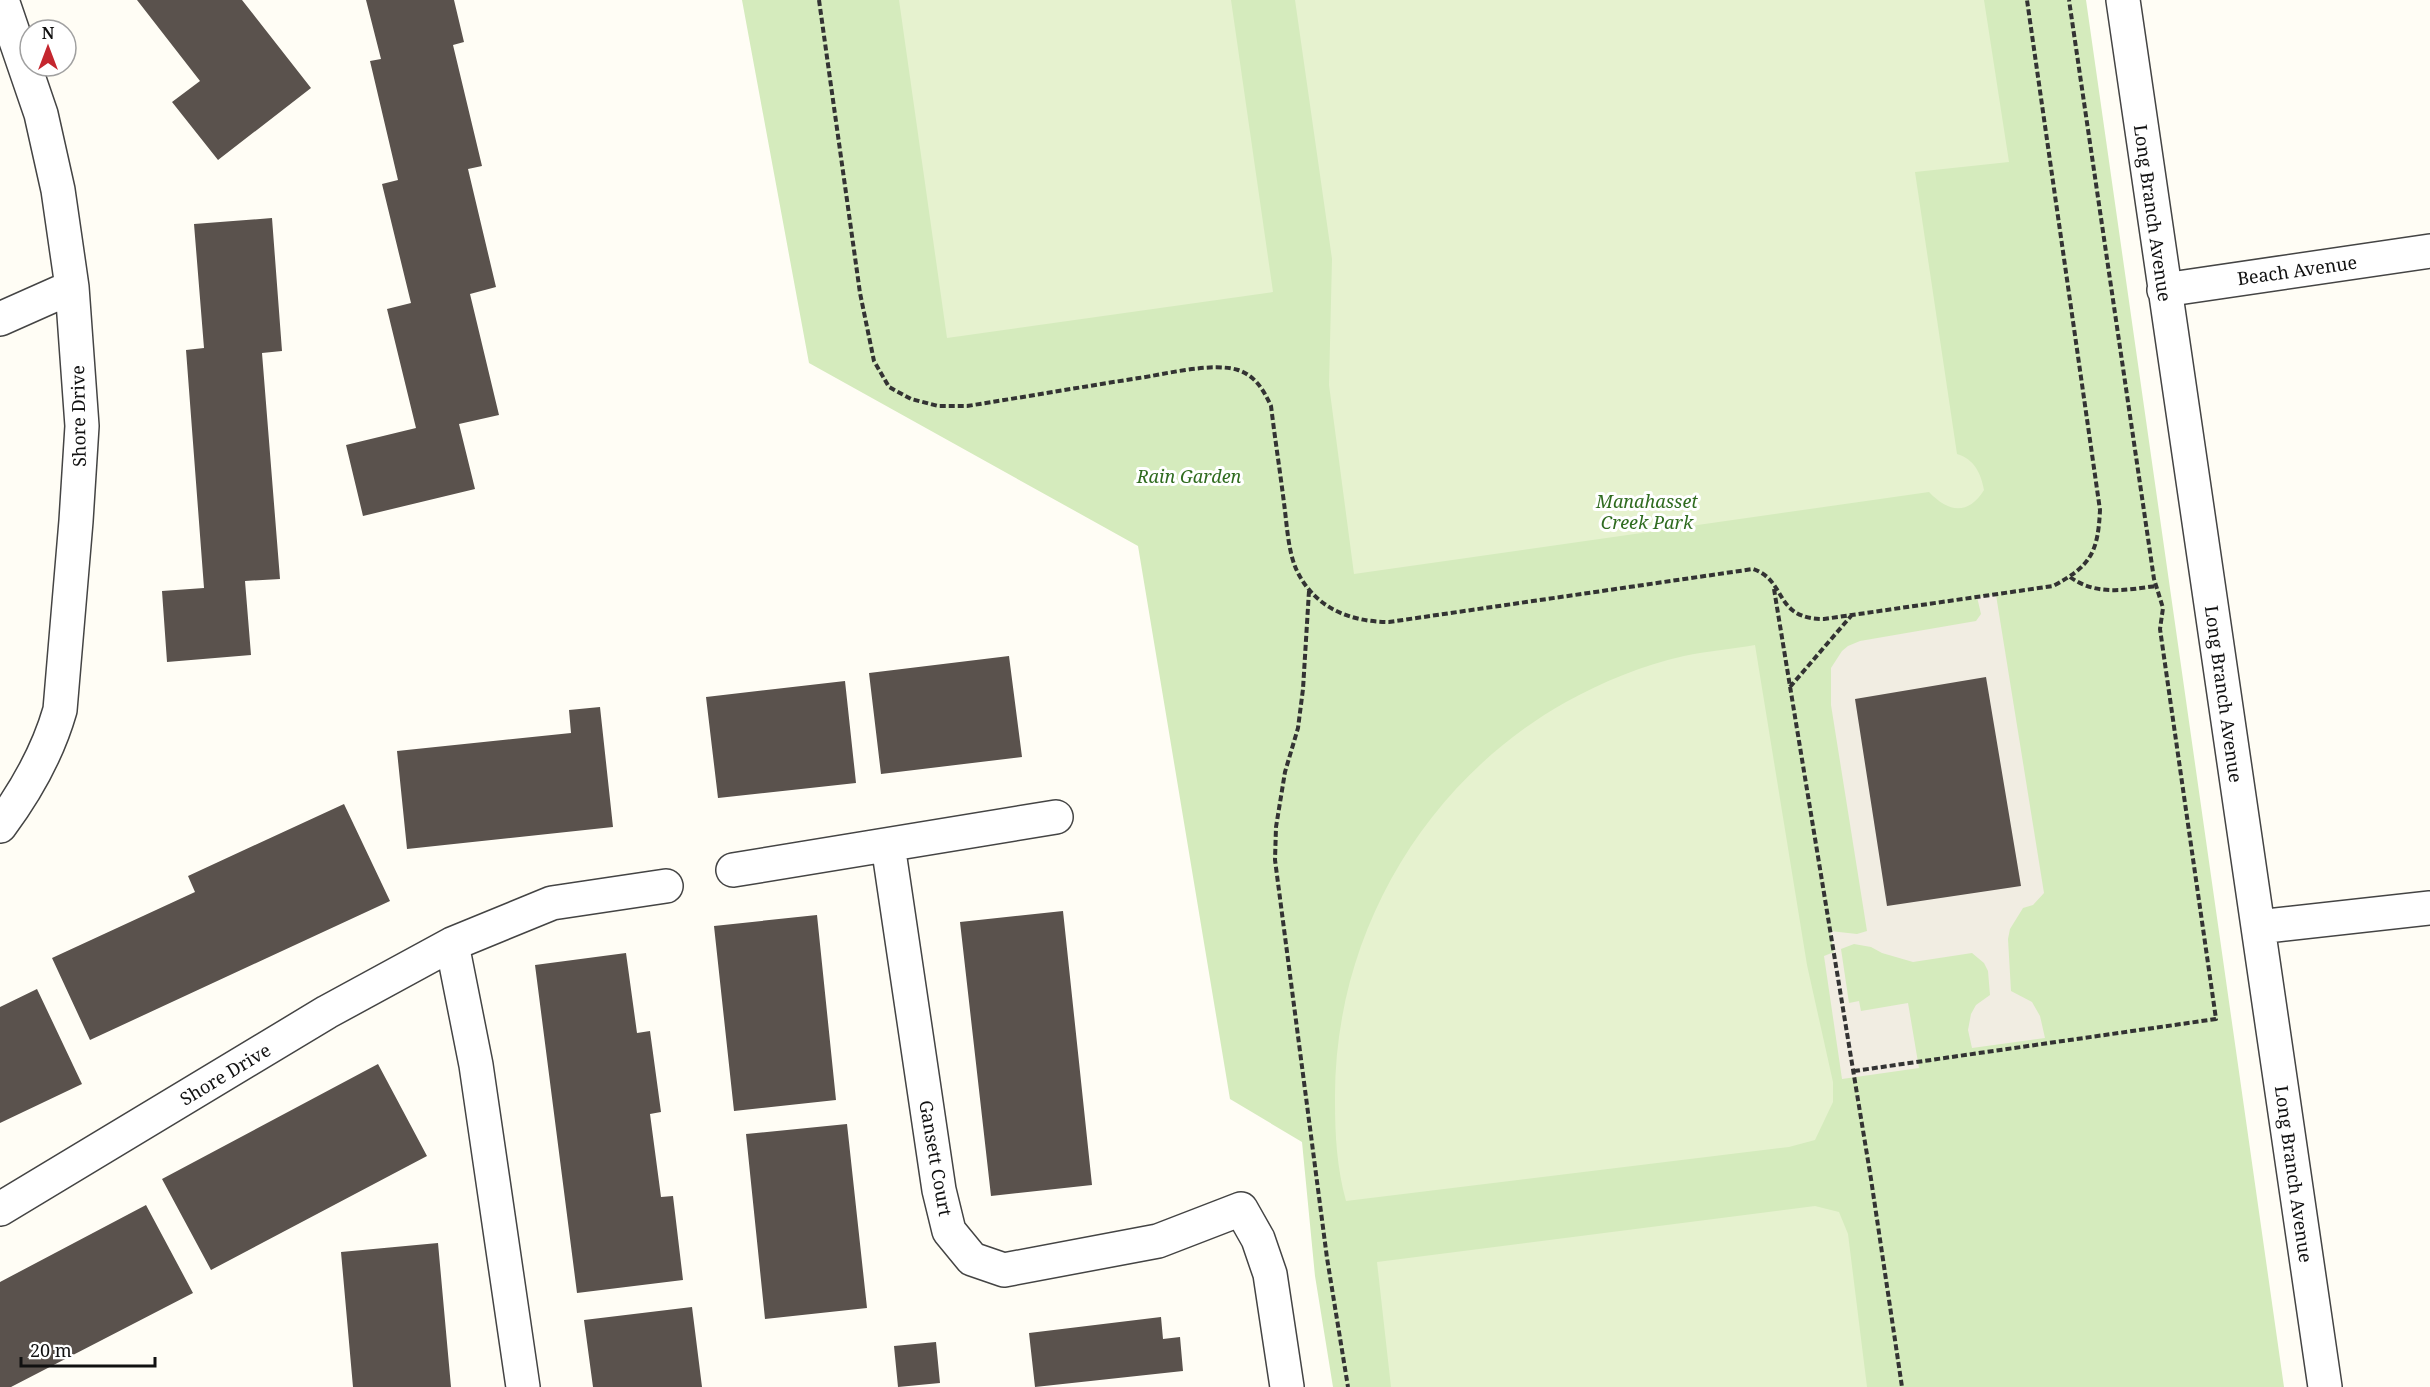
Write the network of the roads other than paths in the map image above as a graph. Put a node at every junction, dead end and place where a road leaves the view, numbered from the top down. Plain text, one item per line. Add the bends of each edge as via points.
1 (2, 0) edge
2 (2123, 0) edge
3 (2430, 251) edge
4 (72, 286) junction
5 (2164, 290) junction
6 (0, 319) edge
7 (1056, 817) dead end
8 (0, 826) edge
9 (888, 845) junction
10 (733, 870) dead end
11 (666, 886) dead end
12 (2430, 908) edge
13 (2258, 927) junction
14 (452, 944) junction
15 (0, 1209) edge
16 (523, 1387) edge
17 (1287, 1387) edge
18 (2325, 1387) edge

1 - 4 street, Shore Drive via 41,114 58,190
2 - 5 street, Long Branch Avenue
3 - 5 street, Beach Avenue
4 - 6 street
4 - 8 street, Shore Drive via 82,426 60,711 53,734 21,798
5 - 13 street, Long Branch Avenue
7 - 9 street
9 - 10 street
9 - 17 street, Gansett Court via 939,1190 949,1231 972,1259 1004,1270 1158,1241 1240,1209 1258,1239 1270,1275
11 - 14 street, Shore Drive via 552,903
12 - 13 street
13 - 18 street, Long Branch Avenue
14 - 15 street, Shore Drive via 327,1012
14 - 16 street via 476,1065

